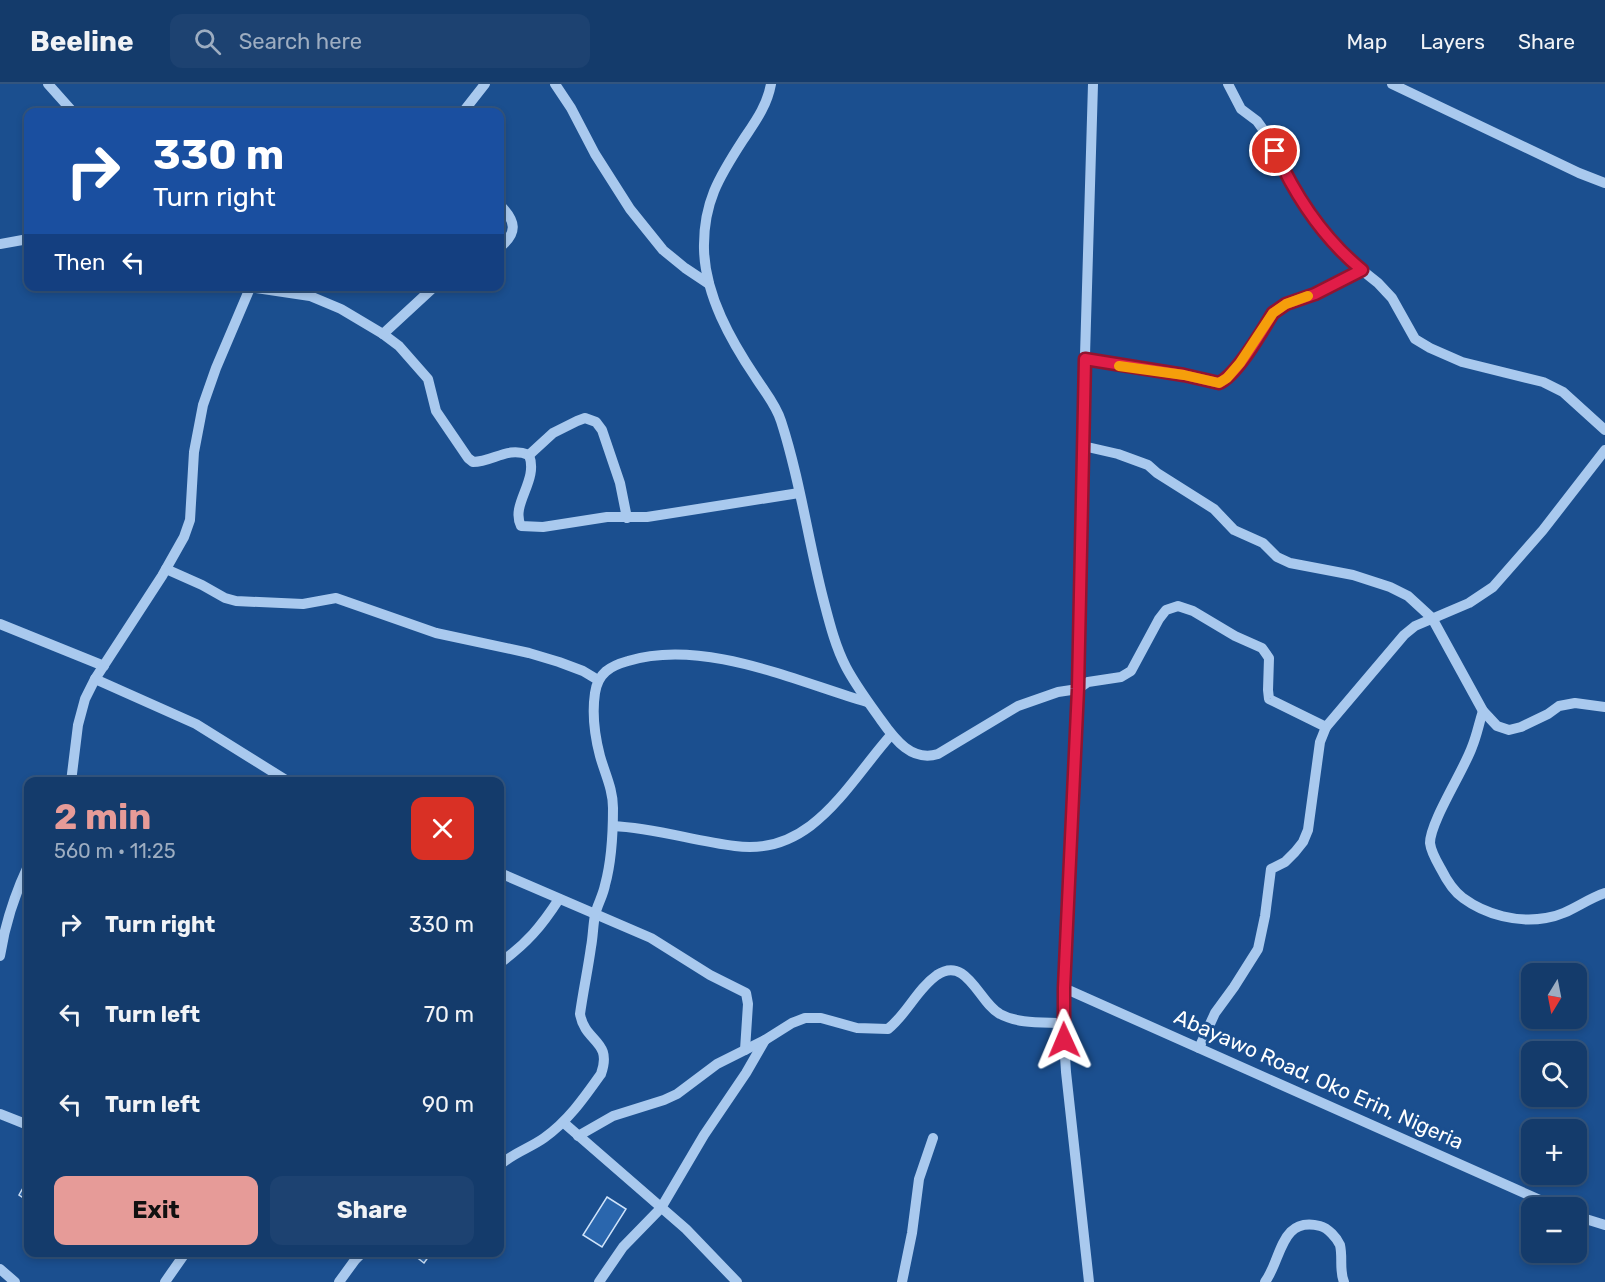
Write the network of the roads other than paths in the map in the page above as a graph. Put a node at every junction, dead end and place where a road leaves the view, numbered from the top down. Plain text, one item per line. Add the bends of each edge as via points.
1 (48, 84) edge
2 (485, 84) edge
3 (555, 84) edge
4 (771, 84) edge
5 (1093, 84) edge
6 (1228, 84) edge
7 (1392, 84) edge
8 (69, 108) edge
9 (467, 108) edge
10 (1605, 183) edge
11 (504, 211) edge
12 (24, 240) edge
13 (504, 243) edge
14 (0, 244) edge
15 (1362, 270) junction
16 (709, 284) junction
17 (245, 291) edge
18 (274, 291) edge
19 (430, 291) edge
20 (383, 334) junction
21 (1085, 359) junction
22 (1605, 430) edge
23 (1083, 446) junction
24 (1605, 450) edge
25 (529, 455) junction
26 (799, 493) junction
27 (627, 518) junction
28 (166, 569) junction
29 (1432, 618) junction
30 (0, 624) edge
31 (104, 666) junction
32 (95, 679) junction
33 (598, 680) junction
34 (1078, 689) junction
35 (867, 702) junction
36 (1605, 707) edge
37 (1483, 711) junction
38 (1326, 727) junction
39 (891, 735) junction
40 (72, 777) edge
41 (281, 777) edge
42 (613, 826) junction
43 (24, 875) edge
44 (504, 875) edge
45 (1605, 893) edge
46 (559, 898) junction
47 (595, 915) junction
48 (0, 956) edge
49 (504, 960) edge
50 (1064, 988) junction
51 (1063, 1023) junction
52 (765, 1040) junction
53 (1199, 1048) junction
54 (745, 1050) junction
55 (0, 1114) edge
56 (24, 1123) edge
57 (564, 1123) junction
58 (578, 1136) junction
59 (933, 1138) dead end
60 (504, 1161) edge
61 (1533, 1197) edge
62 (661, 1208) junction
63 (1587, 1219) edge
64 (1605, 1225) edge
65 (182, 1257) edge
66 (359, 1257) edge
67 (0, 1269) edge
68 (15, 1282) edge
69 (165, 1282) edge
70 (339, 1282) edge
71 (599, 1282) edge
72 (737, 1282) edge
73 (902, 1282) edge
74 (1089, 1282) edge
75 (1264, 1282) edge
76 (1344, 1282) edge

1 - 8 street
2 - 9 street
3 - 16 street via 630,209 663,250
4 - 16 street via 760,114 710,196 704,231
5 - 21 street
6 - 15 street via 1241,109 1257,121 1270,139 1299,198 1343,255
7 - 10 street
11 - 13 street via 513,224 513,232
12 - 14 street
15 - 21 street via 1279,308 1240,363 1219,383
15 - 22 street via 1392,298 1415,339 1473,365 1543,382 1563,392
16 - 26 street via 738,350 780,419
17 - 28 street via 203,405 194,452 189,520
18 - 20 street via 310,296
19 - 20 street
20 - 25 street via 428,379 436,411 468,458 479,462 510,453
21 - 23 street
23 - 29 street via 1148,465 1214,509 1241,535 1263,543 1277,557 1300,567 1353,575 1390,587 1408,596
23 - 34 street
24 - 29 street via 1543,530 1492,587 1469,603
25 - 27 street via 553,433 577,421 585,418 596,422 620,483
25 - 27 street via 531,478 519,509 521,526 543,527 607,516
26 - 27 street
26 - 35 street via 836,644
28 - 31 street
28 - 33 street via 236,601 303,604 336,598 436,633 559,662
29 - 37 street
29 - 38 street via 1404,635
30 - 31 street
31 - 32 street
32 - 40 street via 78,725
32 - 41 street via 196,724
33 - 35 street via 616,664 679,654 763,669
33 - 42 street via 594,716 613,800
34 - 38 street via 1088,682 1121,677 1131,671 1166,610 1178,606 1262,648 1269,658 1269,699
34 - 39 street via 1018,706 928,757 915,755
34 - 50 street
35 - 39 street
36 - 37 street via 1575,703 1559,706 1509,730 1497,726
37 - 45 street via 1430,844 1447,879 1461,897 1482,909 1522,919 1561,915
38 - 53 street via 1320,742 1308,830 1285,862 1271,869 1258,949 1215,1013
39 - 42 street via 831,807 787,841 761,848 736,846
42 - 47 street via 605,887
43 - 48 street via 5,924
44 - 46 street
46 - 47 street
46 - 49 street via 542,926
47 - 54 street via 651,938 746,993
47 - 57 street via 580,1014 582,1024 606,1057 601,1074
50 - 51 street
50 - 53 street, Abayawo Road, Oko Erin, Nigeria
51 - 52 street via 1027,1021 999,1014 985,1002 969,978 945,971 888,1029 857,1028 821,1018 805,1018
51 - 74 street
52 - 54 street
52 - 62 street
53 - 61 street, Abayawo Road, Oko Erin, Nigeria
54 - 58 street via 717,1064 677,1094 613,1116
55 - 56 street
57 - 58 street
57 - 60 street
58 - 62 street
59 - 73 street via 920,1179
62 - 71 street via 623,1247
62 - 72 street
63 - 64 street
65 - 69 street
66 - 70 street
67 - 68 street
75 - 76 street via 1286,1236 1306,1225 1323,1226 1335,1236 1340,1245

